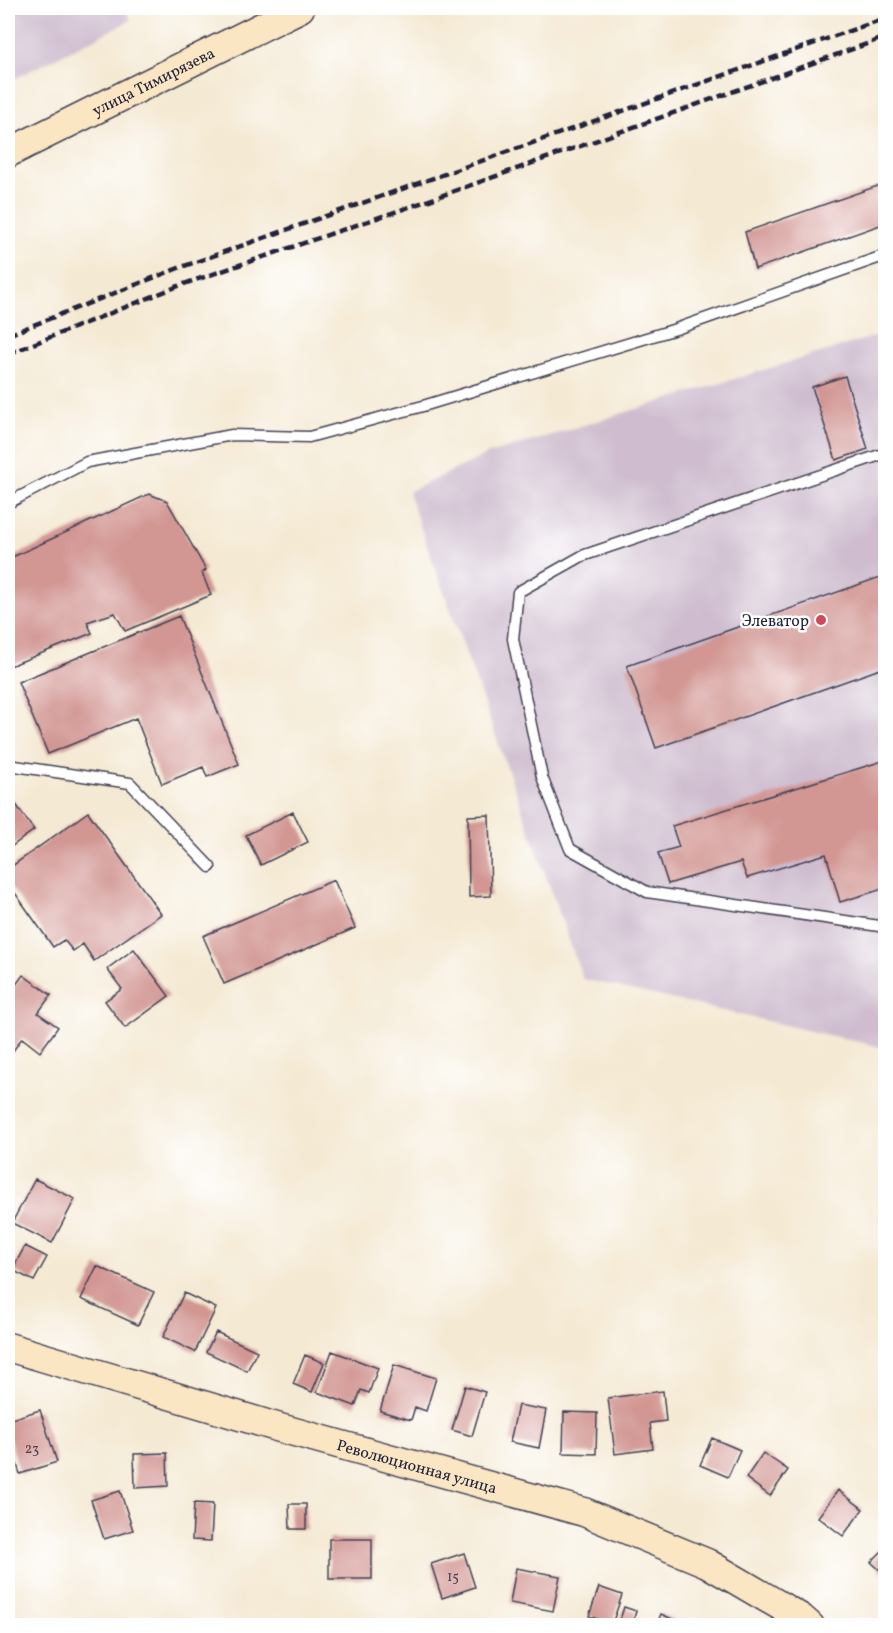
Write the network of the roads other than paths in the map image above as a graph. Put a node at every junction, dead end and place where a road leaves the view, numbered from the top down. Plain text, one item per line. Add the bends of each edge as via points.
1 (300, 8) edge
2 (8, 153) edge
3 (885, 255) edge
4 (885, 453) edge
5 (8, 503) edge
6 (8, 765) edge
7 (210, 867) dead end
8 (885, 927) edge
9 (16, 1346) edge
10 (810, 1626) edge

1 - 2 main road, улица Тимирязева
3 - 5 lane via 676,329 423,406 309,437 232,435 87,462
4 - 8 lane via 582,556 518,592 513,639 542,777 570,849 647,892
6 - 7 lane via 130,783
9 - 10 main road, Революционная улица via 269,1425 584,1512 706,1563

